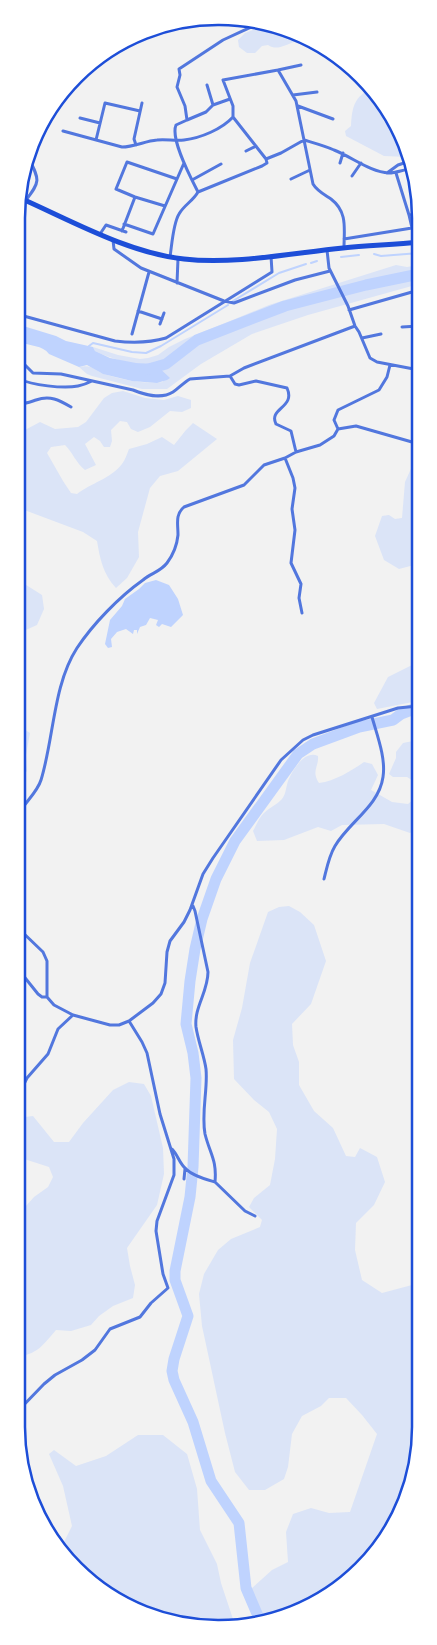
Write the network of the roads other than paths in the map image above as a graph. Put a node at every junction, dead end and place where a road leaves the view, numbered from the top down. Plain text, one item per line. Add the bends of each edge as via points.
1 (250, 28) edge
2 (301, 65) dead end
3 (278, 70) junction
4 (206, 85) dead end
5 (317, 92) dead end
6 (293, 95) junction
7 (230, 100) junction
8 (142, 104) dead end
9 (213, 105) junction
10 (298, 106) junction
11 (140, 111) junction
12 (233, 117) junction
13 (80, 118) dead end
14 (333, 118) dead end
15 (187, 120) junction
16 (100, 123) junction
17 (63, 131) dead end
18 (96, 140) junction
19 (176, 140) junction
20 (304, 140) junction
21 (136, 145) junction
22 (256, 146) junction
23 (246, 151) dead end
24 (343, 153) junction
25 (266, 159) junction
26 (184, 163) junction
27 (340, 163) dead end
28 (362, 163) junction
29 (404, 163) edge
30 (221, 164) dead end
31 (32, 167) edge
32 (310, 170) junction
33 (405, 170) edge
34 (387, 173) junction
35 (396, 173) junction
36 (352, 176) dead end
37 (177, 179) junction
38 (291, 179) dead end
39 (192, 180) junction
40 (198, 192) junction
41 (27, 196) edge
42 (135, 197) junction
43 (26, 200) edge
44 (165, 206) junction
45 (410, 214) joint
46 (124, 224) junction
47 (100, 234) junction
48 (344, 239) junction
49 (113, 240) junction
50 (412, 243) edge
51 (344, 248) junction
52 (327, 250) junction
53 (271, 256) junction
54 (170, 257) junction
55 (178, 258) junction
56 (330, 271) junction
57 (149, 272) junction
58 (178, 283) junction
59 (412, 292) edge
60 (224, 301) junction
61 (349, 308) junction
62 (138, 311) junction
63 (164, 313) dead end
64 (25, 316) edge
65 (162, 320) junction
66 (160, 324) dead end
67 (355, 326) junction
68 (412, 326) edge
69 (402, 327) dead end
70 (132, 334) dead end
71 (381, 334) dead end
72 (362, 338) junction
73 (25, 365) edge
74 (390, 365) junction
75 (412, 369) edge
76 (230, 376) junction
77 (25, 381) edge
78 (93, 381) junction
79 (25, 402) edge
80 (71, 407) dead end
81 (338, 429) junction
82 (412, 442) edge
83 (296, 452) junction
84 (285, 458) junction
85 (302, 613) dead end
86 (412, 706) edge
87 (372, 718) junction
88 (25, 804) edge
89 (324, 879) dead end
90 (192, 905) junction
91 (25, 935) edge
92 (25, 978) edge
93 (47, 997) junction
94 (73, 1015) junction
95 (128, 1021) junction
96 (25, 1082) edge
97 (172, 1149) junction
98 (185, 1168) junction
99 (184, 1179) dead end
100 (215, 1182) junction
101 (255, 1216) dead end
102 (25, 1404) edge

1 - 15 street via 179,69 177,87
2 - 3 street
3 - 6 street
3 - 7 street via 223,80
4 - 9 street
5 - 6 street
6 - 10 street
7 - 9 street
7 - 12 street
8 - 11 street
9 - 15 street via 206,112
10 - 14 street
10 - 20 street
11 - 16 street via 105,102
11 - 21 street via 134,139
12 - 19 street via 223,126 196,138
12 - 22 street
13 - 16 street
15 - 19 street via 176,125
16 - 18 street
17 - 18 street
18 - 21 street via 122,147
19 - 21 street
19 - 26 street
20 - 24 street
20 - 25 street
20 - 32 street
22 - 23 street
22 - 25 street
24 - 27 street
24 - 28 street
25 - 40 street via 267,163 262,166
26 - 37 street
26 - 39 street
28 - 34 street
28 - 36 street
29 - 34 street
30 - 39 street
31 - 41 street via 38,181
32 - 38 street
32 - 48 street via 316,188 342,210
33 - 35 street
34 - 35 street
35 - 45 street
37 - 42 street via 127,162 116,189
37 - 44 street
39 - 40 street
40 - 54 street via 179,214
42 - 44 street
42 - 46 street
43 - 47 highway
44 - 46 street via 154,234
45 - 48 street via 412,228
46 - 47 street via 124,231 106,225
47 - 49 highway
48 - 51 street
49 - 54 highway
49 - 57 street via 114,249
50 - 51 highway
51 - 52 highway
52 - 53 highway
52 - 56 street
53 - 55 highway via 217,261
53 - 60 street via 272,272
54 - 55 highway
55 - 58 street
56 - 60 street via 279,285 238,302
56 - 61 street
57 - 58 street
57 - 62 street
58 - 60 street
59 - 61 street
60 - 64 street via 166,338 153,342 115,341
61 - 67 street
62 - 65 street
62 - 70 street
63 - 65 street
65 - 66 street
67 - 72 street
67 - 76 street
68 - 69 street
71 - 72 street
72 - 74 street via 373,360
73 - 78 street via 33,373 61,374
74 - 75 street
74 - 81 street via 380,390 338,410 334,420
76 - 78 street via 190,380 172,393 160,396
76 - 83 street via 235,384 256,381 287,388 289,400 274,420 291,430
77 - 78 street via 77,386
79 - 80 street via 51,397
81 - 82 street via 356,426
81 - 83 street via 328,441
83 - 84 street
84 - 85 street via 293,478 295,530 291,563 301,584
84 - 88 street via 264,465 244,485 184,507 177,516 176,544 162,570 144,578 94,625 71,659 61,688 40,782
86 - 87 street
87 - 89 street via 383,765 380,788 335,845
87 - 90 street via 303,740 281,760 203,874
90 - 95 street via 170,941 161,994
90 - 100 street via 208,972 198,1005 196,1027 206,1070 204,1119 214,1158
91 - 93 street via 43,952 47,961
92 - 93 street via 38,994
93 - 94 street via 54,1006
94 - 95 street via 114,1026
94 - 96 street via 58,1029 48,1054
95 - 97 street via 147,1053 160,1114
97 - 98 street
97 - 102 street via 175,1168 156,1231 168,1288 140,1317 110,1329 95,1350 55,1375
98 - 99 street
98 - 100 street
100 - 101 street via 245,1211

